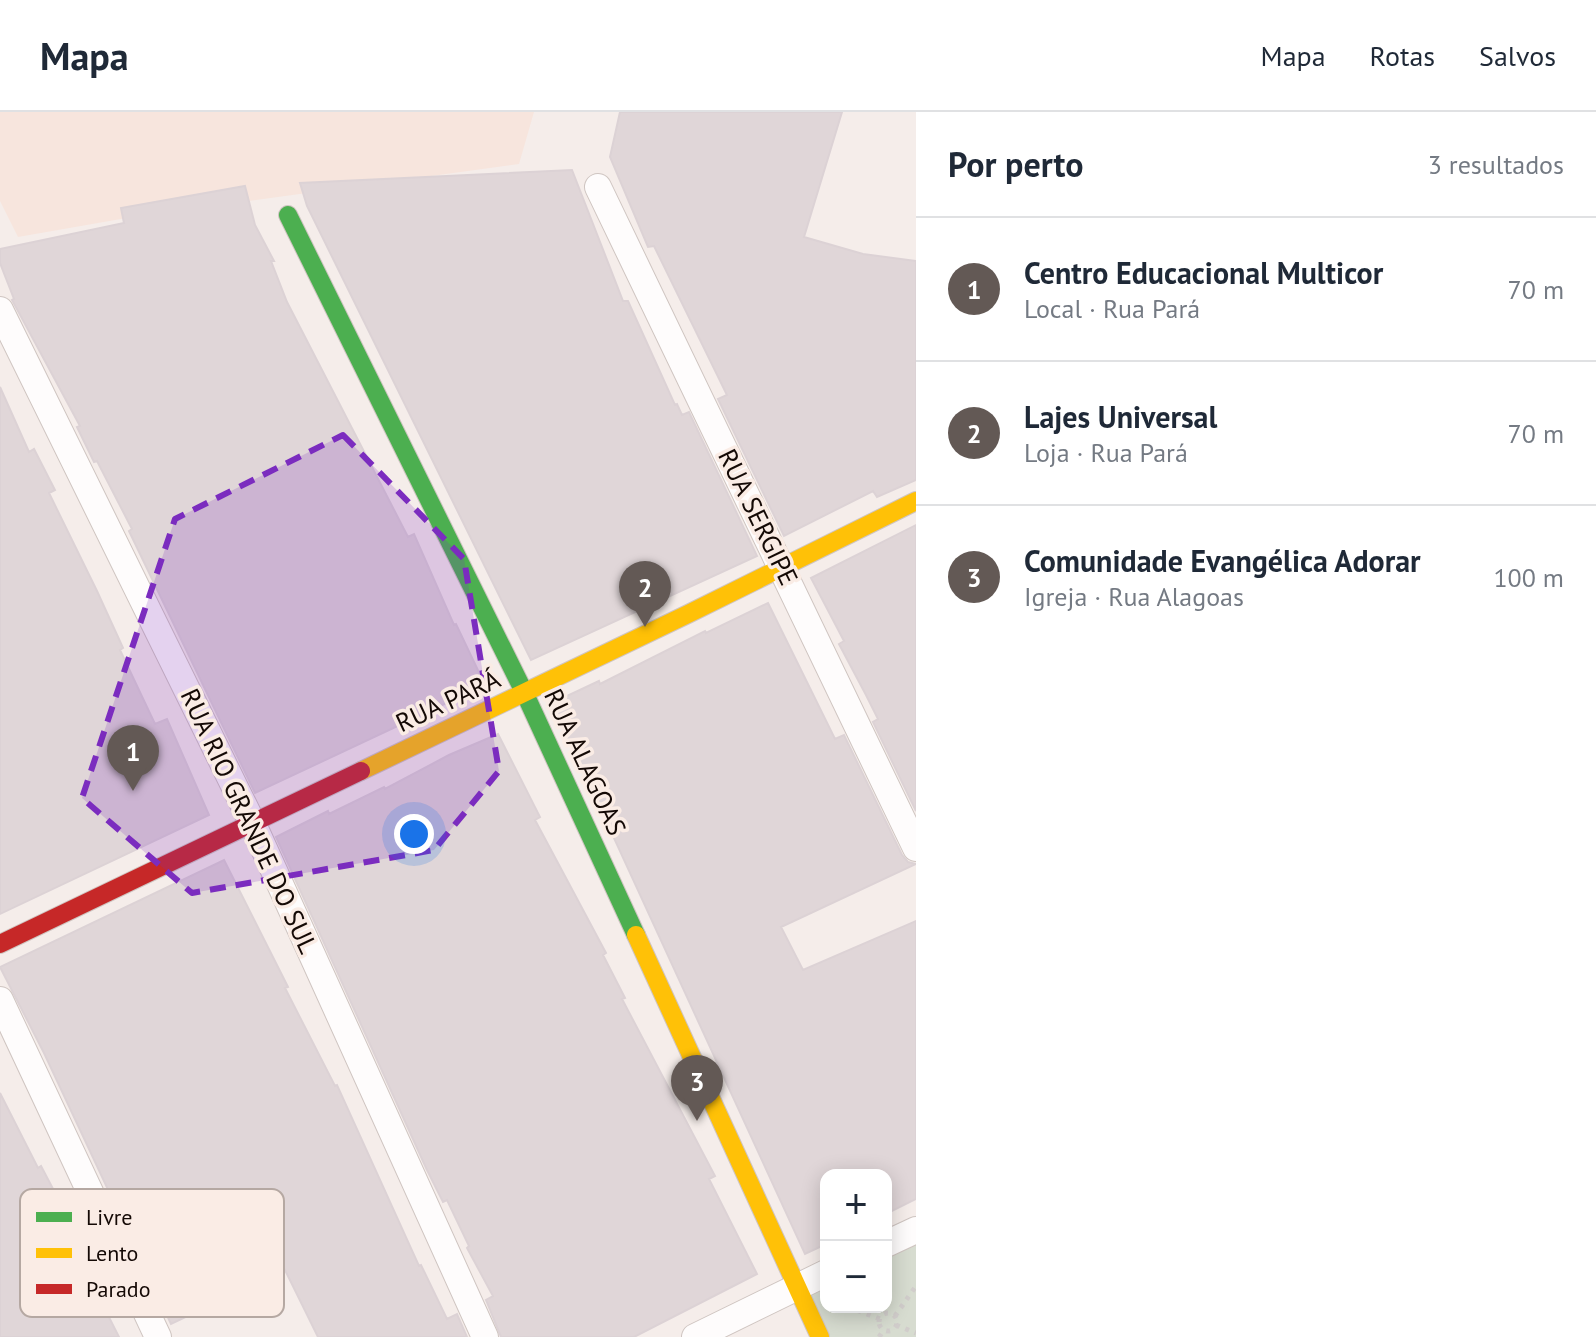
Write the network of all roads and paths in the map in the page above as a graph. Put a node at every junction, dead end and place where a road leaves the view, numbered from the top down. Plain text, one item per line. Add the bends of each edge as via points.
1 (598, 187) dead end
2 (288, 215) dead end
3 (0, 310) edge
4 (916, 501) edge
5 (783, 569) junction
6 (525, 694) junction
7 (252, 822) junction
8 (916, 848) edge
9 (0, 944) edge
10 (0, 1000) edge
11 (89, 1189) edge
12 (916, 1230) edge
13 (892, 1241) edge
14 (820, 1276) edge
15 (916, 1286) edge
16 (797, 1287) junction
17 (864, 1313) edge
18 (895, 1316) junction
19 (149, 1317) edge
20 (880, 1319) junction
21 (896, 1325) junction
22 (889, 1333) edge
23 (916, 1333) edge
24 (158, 1337) edge
25 (485, 1337) edge
26 (695, 1337) edge
27 (820, 1337) edge
28 (879, 1337) edge

1 - 5 street, RUA SERGIPE
2 - 6 street, RUA ALAGOAS
3 - 7 street, RUA RIO GRANDE DO SUL
4 - 5 street, RUA PARÁ
5 - 6 street, RUA PARÁ
5 - 8 street, RUA SERGIPE
6 - 7 street, RUA PARÁ
6 - 16 street, RUA ALAGOAS
7 - 9 street, RUA PARÁ
7 - 25 street, RUA RIO GRANDE DO SUL
10 - 11 street
12 - 13 street
14 - 16 street
15 - 18 path
16 - 26 street
16 - 27 street, RUA ALAGOAS
17 - 20 path
18 - 20 path
18 - 21 path
19 - 24 street
20 - 22 path via 880,1327
21 - 22 path
21 - 23 path
22 - 28 path

